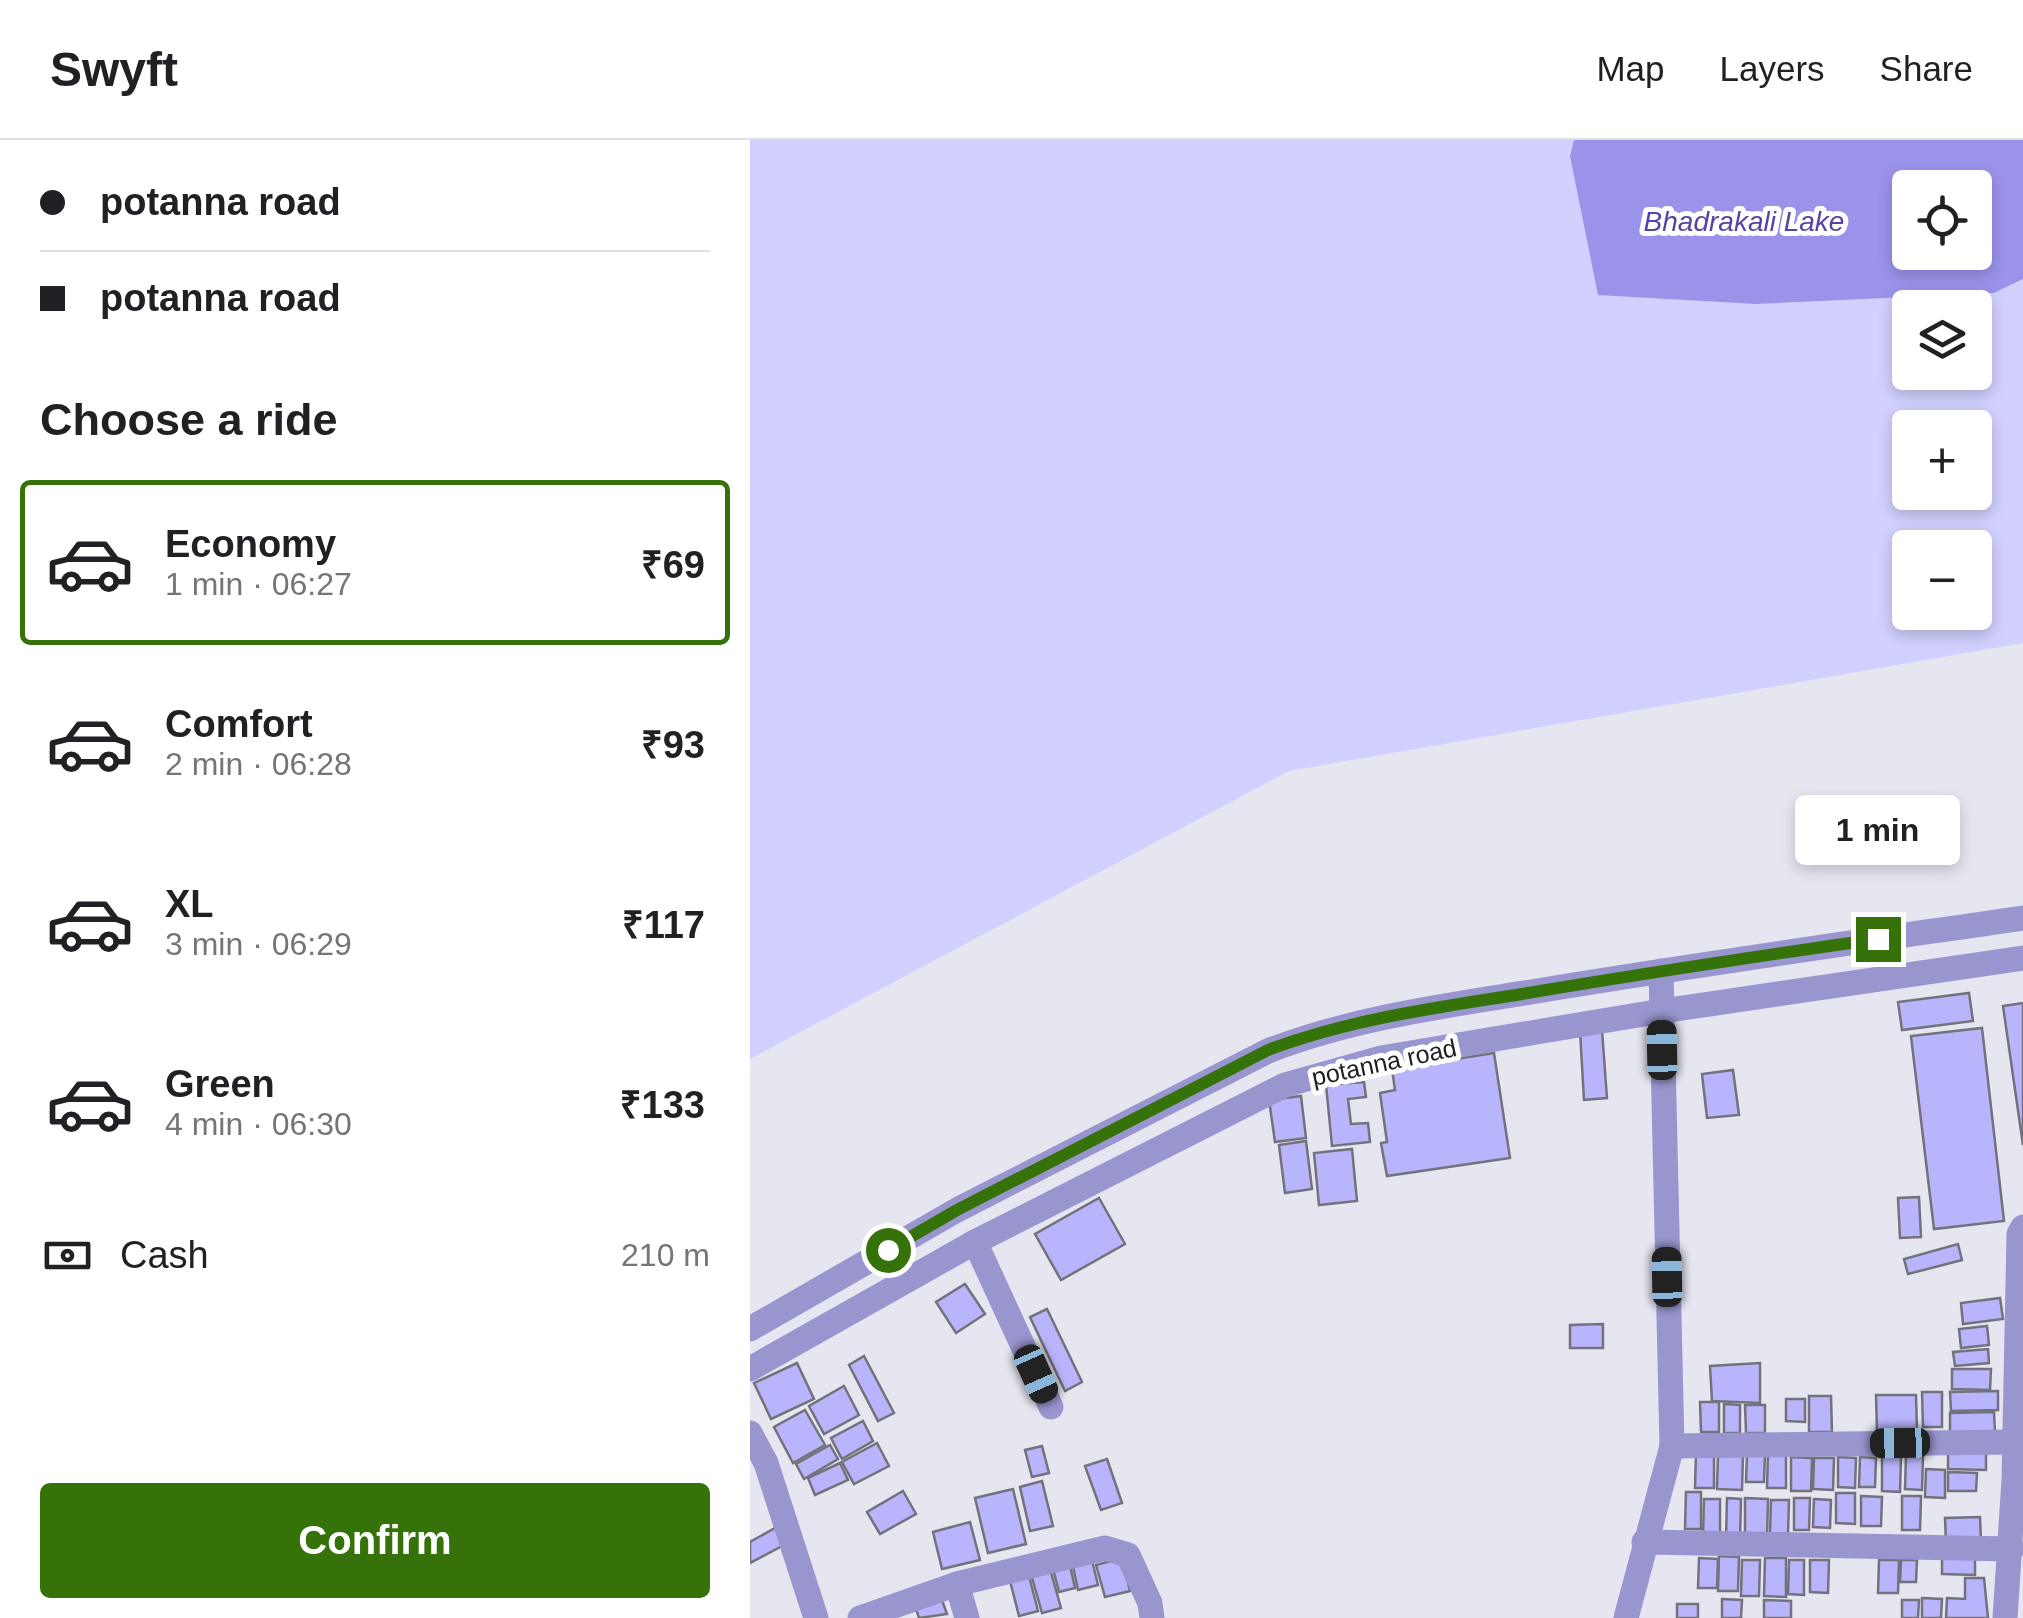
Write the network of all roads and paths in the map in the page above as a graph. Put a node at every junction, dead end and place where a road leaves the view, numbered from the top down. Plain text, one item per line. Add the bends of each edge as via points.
1 (2023, 918) edge
2 (2023, 958) edge
3 (1660, 971) junction
4 (1662, 1012) junction
5 (2023, 1226) edge
6 (975, 1242) junction
7 (750, 1329) edge
8 (750, 1369) edge
9 (1051, 1407) dead end
10 (750, 1433) edge
11 (2014, 1442) junction
12 (1672, 1446) junction
13 (2019, 1481) edge
14 (1644, 1542) junction
15 (2012, 1550) junction
16 (957, 1584) junction
17 (816, 1618) edge
18 (860, 1618) edge
19 (967, 1618) edge
20 (1152, 1618) edge
21 (1626, 1618) edge
22 (2005, 1618) edge

1 - 3 street, potanna road
2 - 4 street, potanna road
3 - 4 street
3 - 7 street, potanna road via 1371,1019 1268,1050 957,1210
4 - 6 street, potanna road via 1381,1058 1284,1085
4 - 12 street
5 - 11 street
6 - 8 street, potanna road
6 - 9 street
10 - 17 street via 766,1462
11 - 12 street
11 - 13 street
12 - 14 street
13 - 15 street
14 - 15 street
14 - 21 street
15 - 22 street
16 - 18 street
16 - 19 street
16 - 20 street via 1105,1548 1128,1555

